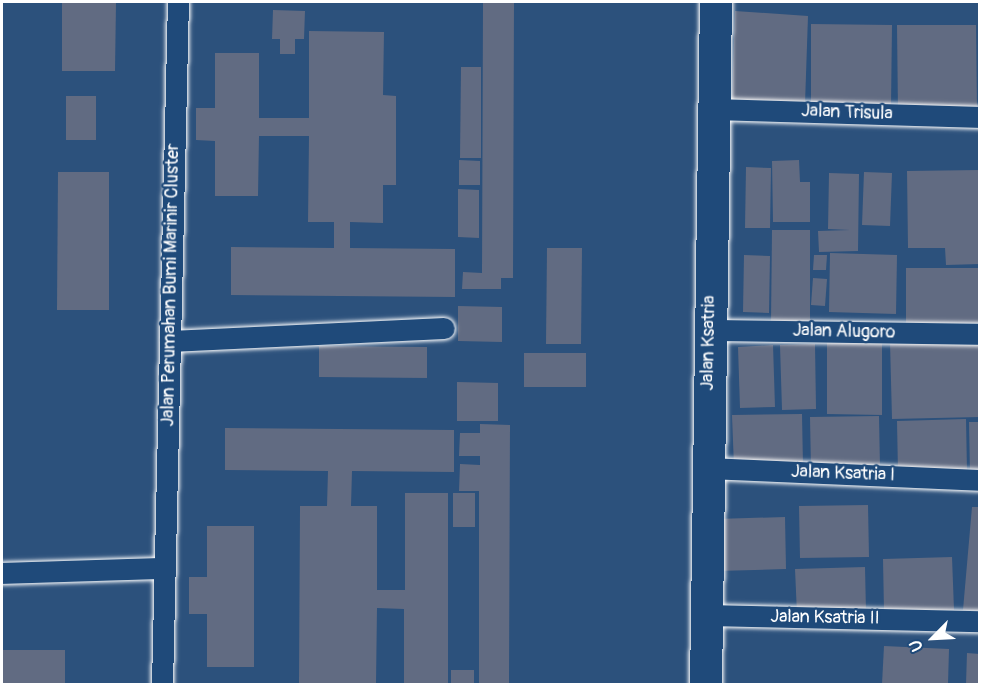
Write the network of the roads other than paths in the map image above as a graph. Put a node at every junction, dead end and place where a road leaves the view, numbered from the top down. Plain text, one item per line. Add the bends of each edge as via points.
1 (178, 2) edge
2 (716, 2) edge
3 (715, 109) junction
4 (980, 117) edge
5 (444, 328) dead end
6 (709, 330) junction
7 (980, 334) edge
8 (170, 341) junction
9 (707, 468) junction
10 (980, 480) edge
11 (165, 568) junction
12 (2, 573) edge
13 (707, 615) junction
14 (980, 621) edge
15 (162, 684) edge
16 (706, 684) edge

1 - 8 street, Jalan Perumahan Bumi Marinir Cluster
2 - 3 street, Jalan Ksatria
3 - 4 street, Jalan Trisula
3 - 6 street, Jalan Ksatria
5 - 8 street
6 - 7 street, Jalan Alugoro
6 - 9 street, Jalan Ksatria
8 - 11 street, Jalan Perumahan Bumi Marinir Cluster
9 - 10 street, Jalan Ksatria I
9 - 13 street, Jalan Ksatria
11 - 12 street
11 - 15 street, Jalan Perumahan Bumi Marinir Cluster
13 - 14 street, Jalan Ksatria II
13 - 16 street, Jalan Ksatria

